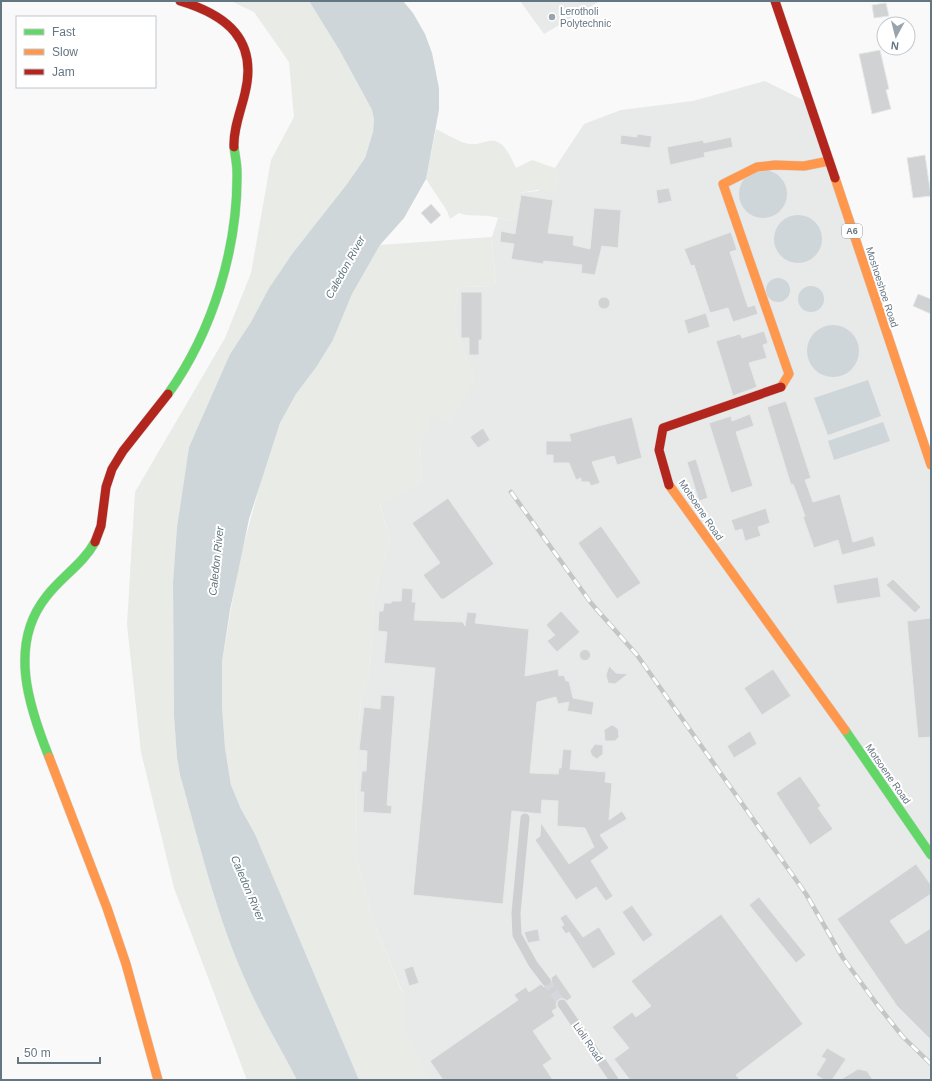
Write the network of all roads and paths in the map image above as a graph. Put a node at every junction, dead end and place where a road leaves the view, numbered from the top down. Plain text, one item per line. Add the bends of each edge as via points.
1 (180, 1) edge
2 (775, 1) edge
3 (829, 161) junction
4 (931, 465) edge
5 (525, 818) dead end
6 (931, 855) edge
7 (546, 981) tunnel mouth
8 (562, 1004) tunnel mouth
9 (158, 1080) edge
10 (614, 1080) edge

1 - 9 street via 214,13 230,23 248,54 247,88 234,139 237,169 235,212 229,250 218,291 200,340 166,398 117,459 108,479 98,535 85,557 45,597 35,614 25,649 24,663 27,693 33,716 107,908 126,964
2 - 3 street, Moshoeshoe Road / A6
3 - 4 street, Moshoeshoe Road / A6
3 - 6 street, Motsoene Road via 804,166 757,167 723,184 789,374 782,387 664,428 659,450 670,488
5 - 7 street via 516,913 517,934 533,964
8 - 10 street, Lioli Road

